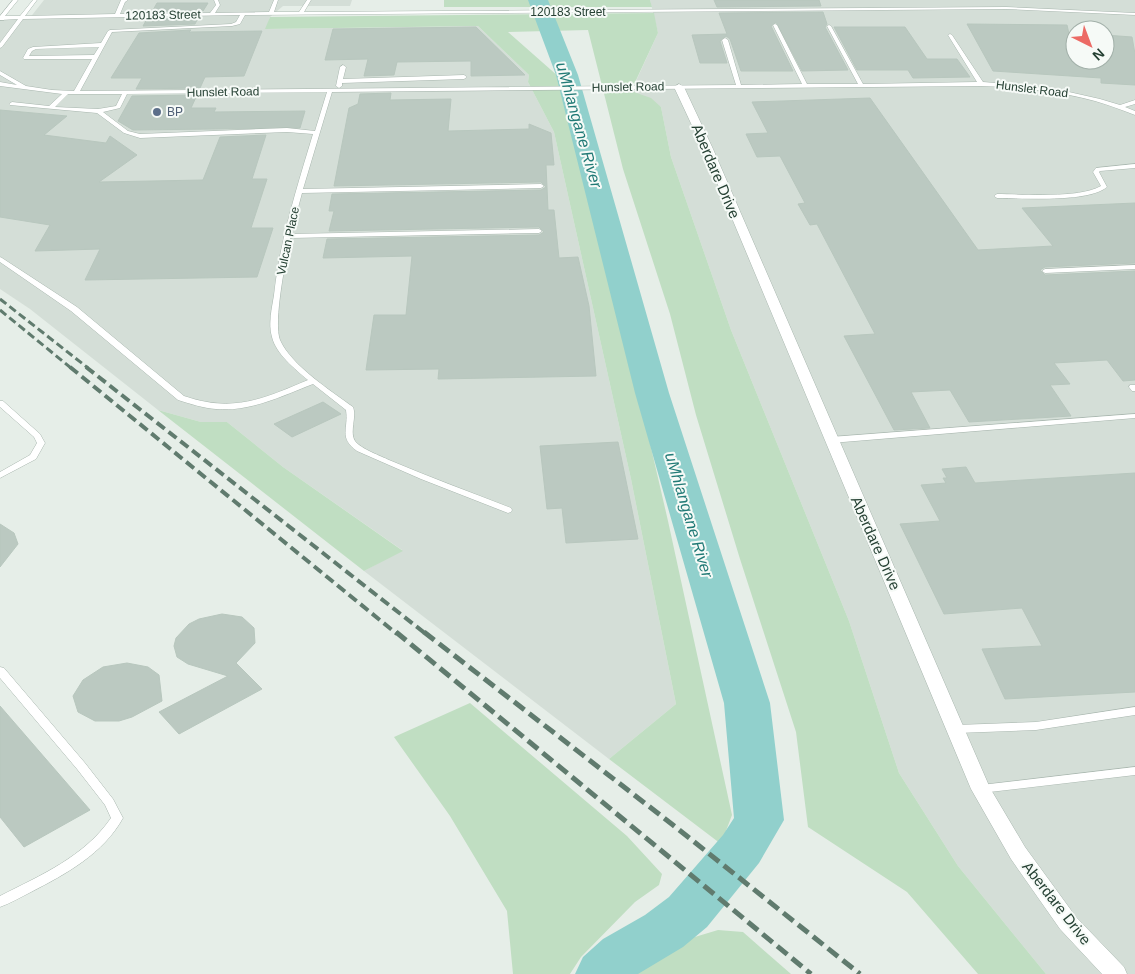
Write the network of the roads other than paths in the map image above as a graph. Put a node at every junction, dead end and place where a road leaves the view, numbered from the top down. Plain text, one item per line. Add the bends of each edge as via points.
1 (16, 0) edge
2 (35, 0) edge
3 (126, 0) edge
4 (216, 0) edge
5 (276, 0) edge
6 (309, 0) edge
7 (790, 3) dead end
8 (793, 9) junction
9 (271, 13) junction
10 (301, 13) junction
11 (211, 14) junction
12 (243, 14) junction
13 (1135, 14) edge
14 (117, 15) junction
15 (0, 18) edge
16 (21, 18) junction
17 (776, 25) dead end
18 (829, 26) dead end
19 (950, 35) dead end
20 (725, 40) dead end
21 (101, 45) junction
22 (0, 46) edge
23 (95, 57) junction
24 (344, 67) dead end
25 (0, 73) edge
26 (464, 76) dead end
27 (425, 78) junction
28 (340, 81) junction
29 (17, 83) junction
30 (0, 84) edge
31 (982, 84) junction
32 (805, 85) junction
33 (861, 85) junction
34 (10, 86) junction
35 (740, 86) junction
36 (679, 87) junction
37 (27, 88) junction
38 (426, 90) junction
39 (0, 91) edge
40 (334, 91) junction
41 (66, 93) junction
42 (76, 93) junction
43 (126, 93) junction
44 (1135, 102) edge
45 (12, 104) dead end
46 (1120, 107) junction
47 (50, 108) junction
48 (98, 111) junction
49 (1135, 113) edge
50 (317, 133) junction
51 (1135, 166) edge
52 (541, 186) dead end
53 (299, 190) junction
54 (997, 196) dead end
55 (540, 231) dead end
56 (288, 236) junction
57 (0, 259) edge
58 (1135, 267) edge
59 (1046, 271) dead end
60 (314, 381) junction
61 (0, 403) edge
62 (1135, 416) edge
63 (830, 440) junction
64 (0, 475) edge
65 (508, 510) dead end
66 (0, 671) edge
67 (1135, 711) edge
68 (957, 729) junction
69 (1135, 771) edge
70 (982, 789) junction
71 (0, 902) edge
72 (1116, 974) edge

1 - 15 lane
2 - 16 lane
3 - 14 lane
4 - 11 lane via 218,4
5 - 9 lane
6 - 10 lane
7 - 8 lane
8 - 10 lane, 120183 Street
8 - 13 lane, 120183 Street via 1006,8
9 - 10 lane, 120183 Street
9 - 12 lane, 120183 Street
11 - 12 lane, 120183 Street
11 - 14 lane, 120183 Street
12 - 21 lane via 238,23 232,25 113,30
14 - 16 lane, 120183 Street
15 - 16 lane, 120183 Street
16 - 22 lane
17 - 32 lane
18 - 33 lane
19 - 31 lane
20 - 35 lane
21 - 23 lane
21 - 23 lane via 35,48 26,58
23 - 42 lane
24 - 28 lane, Vulcan Place
25 - 29 lane, Hunslet Road
26 - 27 lane
27 - 28 lane
27 - 38 lane
28 - 40 lane, Vulcan Place
29 - 34 lane
29 - 37 lane, Hunslet Road
30 - 34 lane, Hunslet Road
31 - 33 lane, Hunslet Road
31 - 46 lane, Hunslet Road via 1042,88
32 - 33 lane, Hunslet Road
32 - 35 lane, Hunslet Road
34 - 37 lane, Hunslet Road
34 - 39 lane
35 - 36 lane, Hunslet Road
36 - 38 lane, Hunslet Road
36 - 63 street, Aberdare Drive via 708,148
37 - 41 lane, Hunslet Road
38 - 40 lane, Hunslet Road
40 - 43 lane, Hunslet Road
40 - 50 lane, Vulcan Place
41 - 42 lane, Hunslet Road
41 - 47 lane
42 - 43 lane, Hunslet Road
43 - 48 lane via 118,107
44 - 46 lane
45 - 47 lane
46 - 49 lane, Hunslet Road
47 - 48 lane
48 - 50 lane via 126,132 140,136 292,130
50 - 53 lane, Vulcan Place
51 - 54 lane via 1098,169 1096,172 1104,187 1098,192
52 - 53 lane
53 - 56 lane, Vulcan Place
55 - 56 lane
56 - 60 lane, Vulcan Place via 276,301 276,339
57 - 60 lane via 74,309 181,398 199,406 217,409 244,405
58 - 59 lane
60 - 65 lane, Vulcan Place via 350,409 351,440 356,447
61 - 64 lane via 41,443 34,457
62 - 63 lane
63 - 68 street, Aberdare Drive
66 - 71 lane via 81,766 109,802 117,818 90,850
67 - 68 lane via 1036,726
68 - 70 street, Aberdare Drive
69 - 70 lane
70 - 72 street, Aberdare Drive via 1018,853 1068,924

